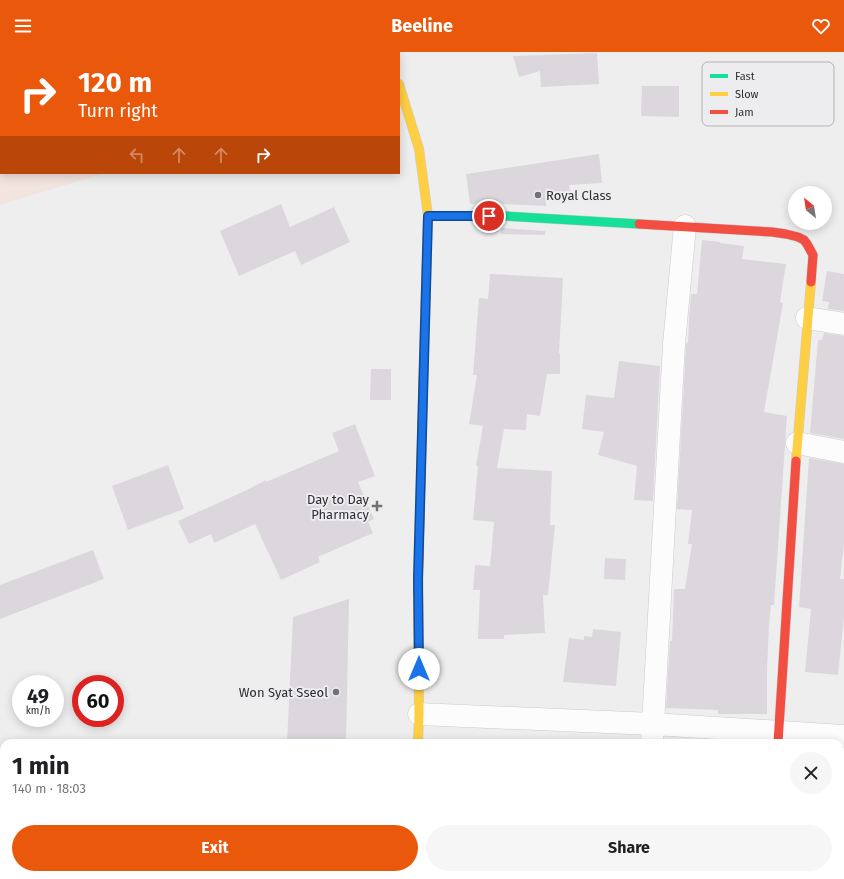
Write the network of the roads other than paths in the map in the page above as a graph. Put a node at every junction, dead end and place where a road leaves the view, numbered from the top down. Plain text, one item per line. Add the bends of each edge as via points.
1 (400, 87) edge
2 (428, 216) junction
3 (685, 226) junction
4 (808, 318) junction
5 (844, 324) edge
6 (797, 443) junction
7 (844, 452) edge
8 (419, 714) junction
9 (652, 734) edge
10 (844, 736) edge
11 (778, 738) edge
12 (418, 739) edge

1 - 2 street via 419,149
2 - 3 street via 505,216
2 - 8 street via 418,578
3 - 4 street via 793,234 803,239 813,255
3 - 9 street via 674,344
4 - 5 street
4 - 6 street
6 - 7 street
6 - 11 street
8 - 9 street
8 - 12 street
9 - 11 street
10 - 11 street

